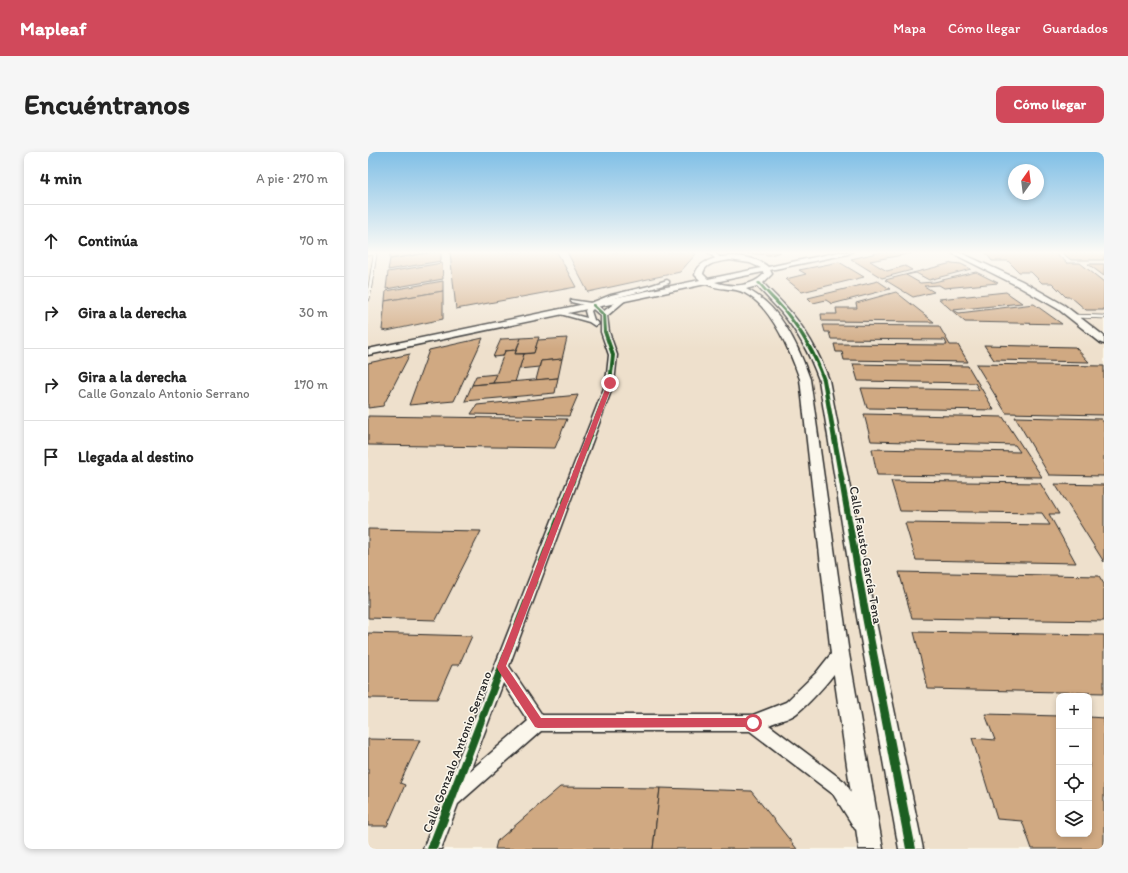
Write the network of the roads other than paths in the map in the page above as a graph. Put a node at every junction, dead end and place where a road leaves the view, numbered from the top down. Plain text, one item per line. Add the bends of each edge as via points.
1 (370, 285) edge
2 (654, 285) edge
3 (660, 285) edge
4 (680, 285) edge
5 (719, 285) edge
6 (753, 285) edge
7 (760, 285) edge
8 (1022, 285) edge
9 (738, 288) junction
10 (625, 298) junction
11 (368, 299) edge
12 (573, 301) junction
13 (593, 305) junction
14 (556, 312) junction
15 (604, 315) junction
16 (1073, 316) junction
17 (1104, 317) edge
18 (591, 321) junction
19 (472, 326) junction
20 (450, 331) junction
21 (605, 332) junction
22 (1104, 341) edge
23 (368, 344) edge
24 (368, 352) edge
25 (840, 654) junction
26 (501, 667) junction
27 (538, 723) junction
28 (753, 723) junction
29 (450, 800) junction
30 (870, 842) edge
31 (432, 849) edge
32 (911, 849) edge

1 - 11 lane
2 - 12 street
3 - 13 street via 613,296
4 - 10 street
5 - 9 street
6 - 9 street
7 - 32 street, Calle Fausto García Tena via 805,338 817,358 824,380
8 - 16 street
9 - 25 street via 754,296 774,317 798,358 805,379
10 - 13 street
10 - 15 street
12 - 13 street
12 - 19 street
13 - 14 street
13 - 15 street
13 - 18 street via 588,311
14 - 18 street
14 - 19 street
15 - 21 street, Calle Gonzalo Antonio Serrano
16 - 17 lane
16 - 22 street
18 - 21 street
19 - 20 street
20 - 23 street
20 - 24 street
21 - 26 street, Calle Gonzalo Antonio Serrano via 613,355 610,383
25 - 28 street via 821,678 791,708
25 - 30 street
26 - 27 street
26 - 29 street, Calle Gonzalo Antonio Serrano
27 - 28 street
27 - 29 street
28 - 30 street via 839,788
29 - 31 street, Calle Gonzalo Antonio Serrano

